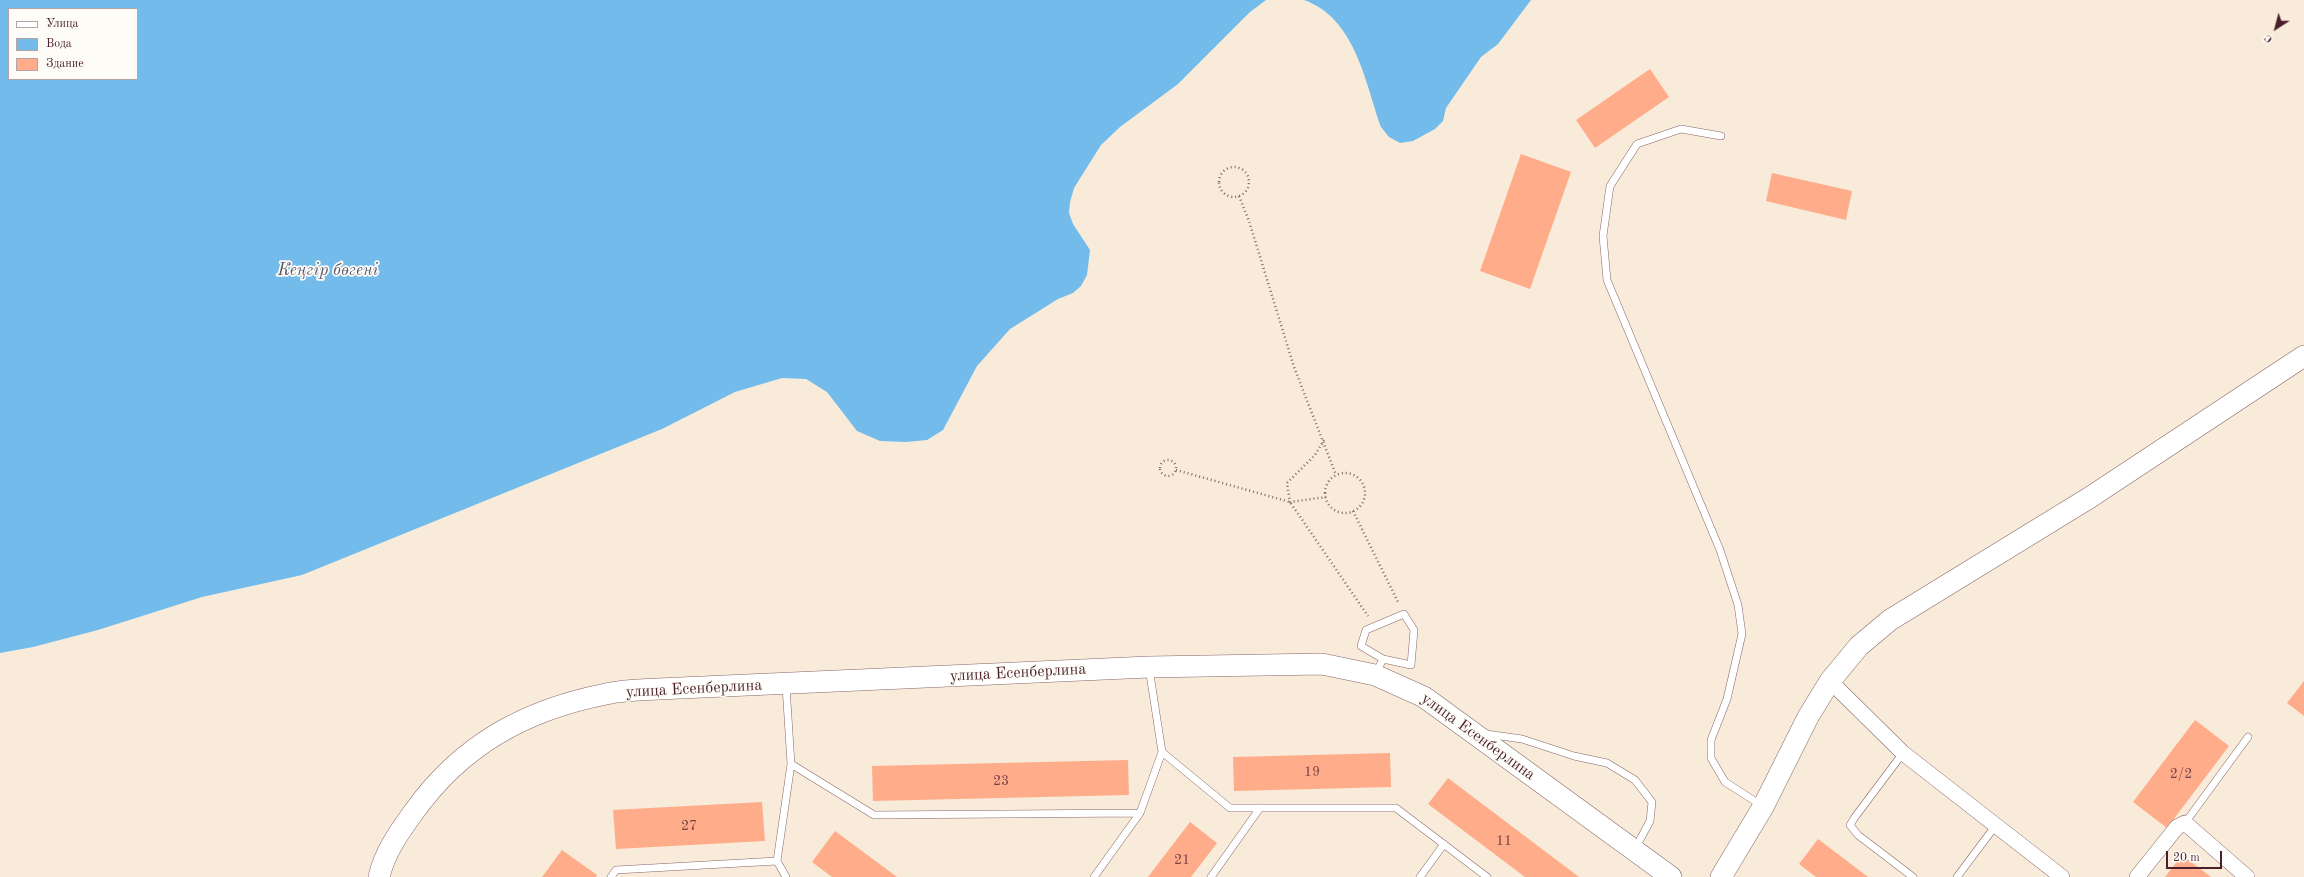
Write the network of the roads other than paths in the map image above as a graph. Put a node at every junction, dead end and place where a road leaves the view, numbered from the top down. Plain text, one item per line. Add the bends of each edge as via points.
1 (1721, 136) dead end
2 (2304, 356) edge
3 (1149, 667) junction
4 (1379, 667) junction
5 (1830, 681) junction
6 (785, 684) junction
7 (1474, 733) junction
8 (2248, 737) dead end
9 (1162, 752) junction
10 (1903, 753) junction
11 (791, 764) junction
12 (1763, 806) junction
13 (1260, 808) junction
14 (1140, 813) junction
15 (2185, 823) junction
16 (1996, 825) junction
17 (1444, 844) junction
18 (1634, 851) junction
19 (777, 861) junction
20 (379, 877) edge
21 (611, 877) edge
22 (786, 877) edge
23 (1094, 877) edge
24 (1211, 877) edge
25 (1420, 877) edge
26 (1487, 877) edge
27 (1671, 877) edge
28 (1722, 877) edge
29 (1913, 877) edge
30 (1957, 877) edge
31 (2062, 877) edge
32 (2137, 877) edge
33 (2247, 877) edge

1 - 12 lane via 1681,129 1637,144 1610,186 1603,236 1607,280 1720,550 1738,605 1742,634 1727,699 1711,740 1711,758 1725,782
2 - 5 street via 2089,498 1890,620 1859,646
3 - 4 street, улица Есенберлина via 1322,664
3 - 6 street, улица Есенберлина
3 - 9 lane
4 - 4 lane via 1411,665 1414,630 1404,614 1366,630 1361,646
4 - 7 street, улица Есенберлина
5 - 10 street
5 - 12 street via 1808,717
6 - 11 lane
6 - 20 street, улица Есенберлина via 607,693 556,707 515,723 470,751 432,787 400,830
7 - 18 street, улица Есенберлина
7 - 18 lane via 1522,739 1574,756 1607,763 1635,780 1652,802 1650,821
8 - 15 lane
9 - 13 lane via 1230,808
9 - 14 lane
10 - 16 street
10 - 29 lane via 1854,817 1850,826
11 - 14 lane via 874,815
11 - 19 lane
12 - 28 street
13 - 17 lane via 1396,808
13 - 24 lane
14 - 23 lane
15 - 32 street via 2177,827
15 - 33 street
16 - 30 lane
16 - 31 street
17 - 25 lane
17 - 26 lane
18 - 27 street, улица Есенберлина
19 - 21 lane via 616,870
19 - 22 lane

